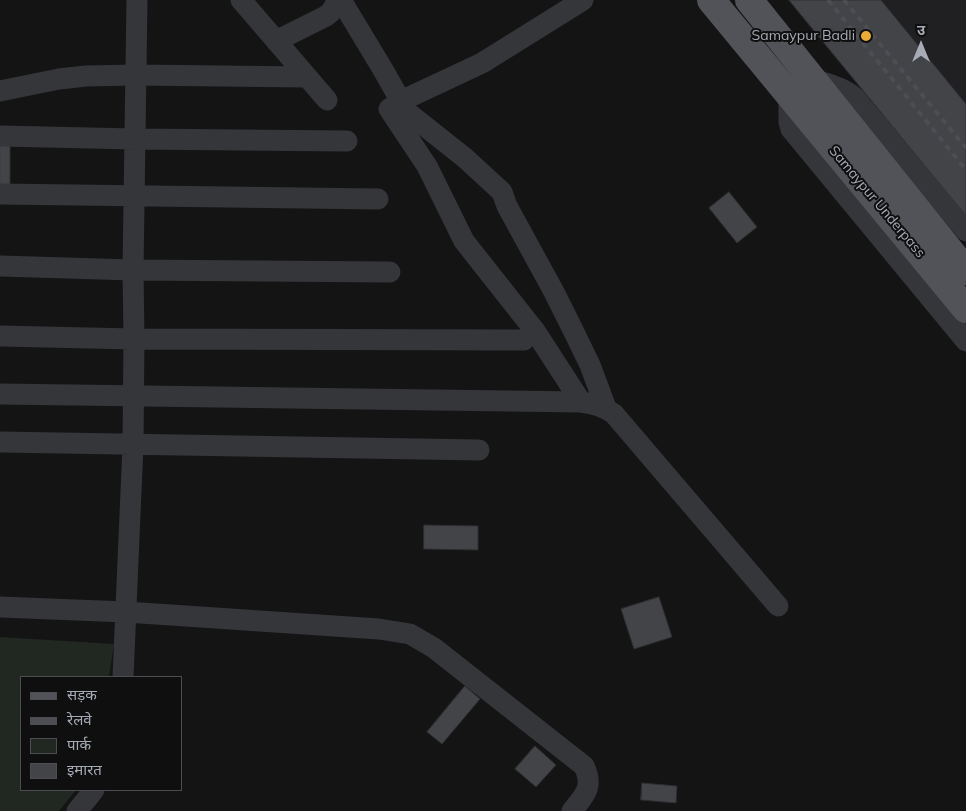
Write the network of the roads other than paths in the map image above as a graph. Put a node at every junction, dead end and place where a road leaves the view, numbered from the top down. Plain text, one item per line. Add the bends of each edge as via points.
1 (137, 0) edge
2 (241, 0) edge
3 (338, 0) edge
4 (341, 0) edge
5 (583, 0) edge
6 (711, 0) edge
7 (749, 0) edge
8 (276, 41) junction
9 (136, 74) junction
10 (307, 77) junction
11 (812, 79) junction
12 (0, 91) edge
13 (789, 94) junction
14 (327, 100) dead end
15 (401, 101) junction
16 (0, 136) edge
17 (135, 139) junction
18 (347, 141) dead end
19 (0, 194) edge
20 (134, 196) junction
21 (378, 199) dead end
22 (966, 231) edge
23 (0, 266) edge
24 (133, 270) junction
25 (966, 270) edge
26 (390, 272) dead end
27 (966, 309) edge
28 (0, 336) edge
29 (134, 339) junction
30 (524, 340) dead end
31 (966, 341) edge
32 (0, 394) edge
33 (134, 397) junction
34 (582, 402) junction
35 (606, 408) junction
36 (0, 442) edge
37 (133, 445) junction
38 (479, 450) dead end
39 (778, 606) dead end
40 (0, 607) edge
41 (126, 612) junction
42 (123, 676) edge
43 (93, 791) edge
44 (77, 811) edge
45 (572, 811) edge

1 - 9 street
2 - 8 street
3 - 8 street via 326,16
4 - 15 street
5 - 15 street via 482,63
6 - 13 main road, Samaypur Underpass
7 - 11 main road, Samaypur Underpass
8 - 10 street
9 - 10 street
9 - 12 street via 59,79
9 - 17 street
10 - 14 street
11 - 22 street via 849,92
11 - 25 main road, Samaypur Underpass
13 - 27 main road, Samaypur Underpass
13 - 31 street via 790,129
15 - 34 street via 388,109 427,166 464,241 535,331
15 - 35 street via 407,112 502,192 590,364
16 - 17 street
17 - 18 street
17 - 20 street
19 - 20 street
20 - 21 street
20 - 24 street
23 - 24 street
24 - 26 street
24 - 29 street
28 - 29 street
29 - 30 street
29 - 33 street
32 - 33 street
33 - 34 street
33 - 37 street
34 - 35 street
35 - 39 street
36 - 37 street
37 - 38 street
37 - 41 street
40 - 41 street
41 - 42 street
41 - 45 street via 379,629 410,634 434,648 584,766 589,776 588,786
43 - 44 street

